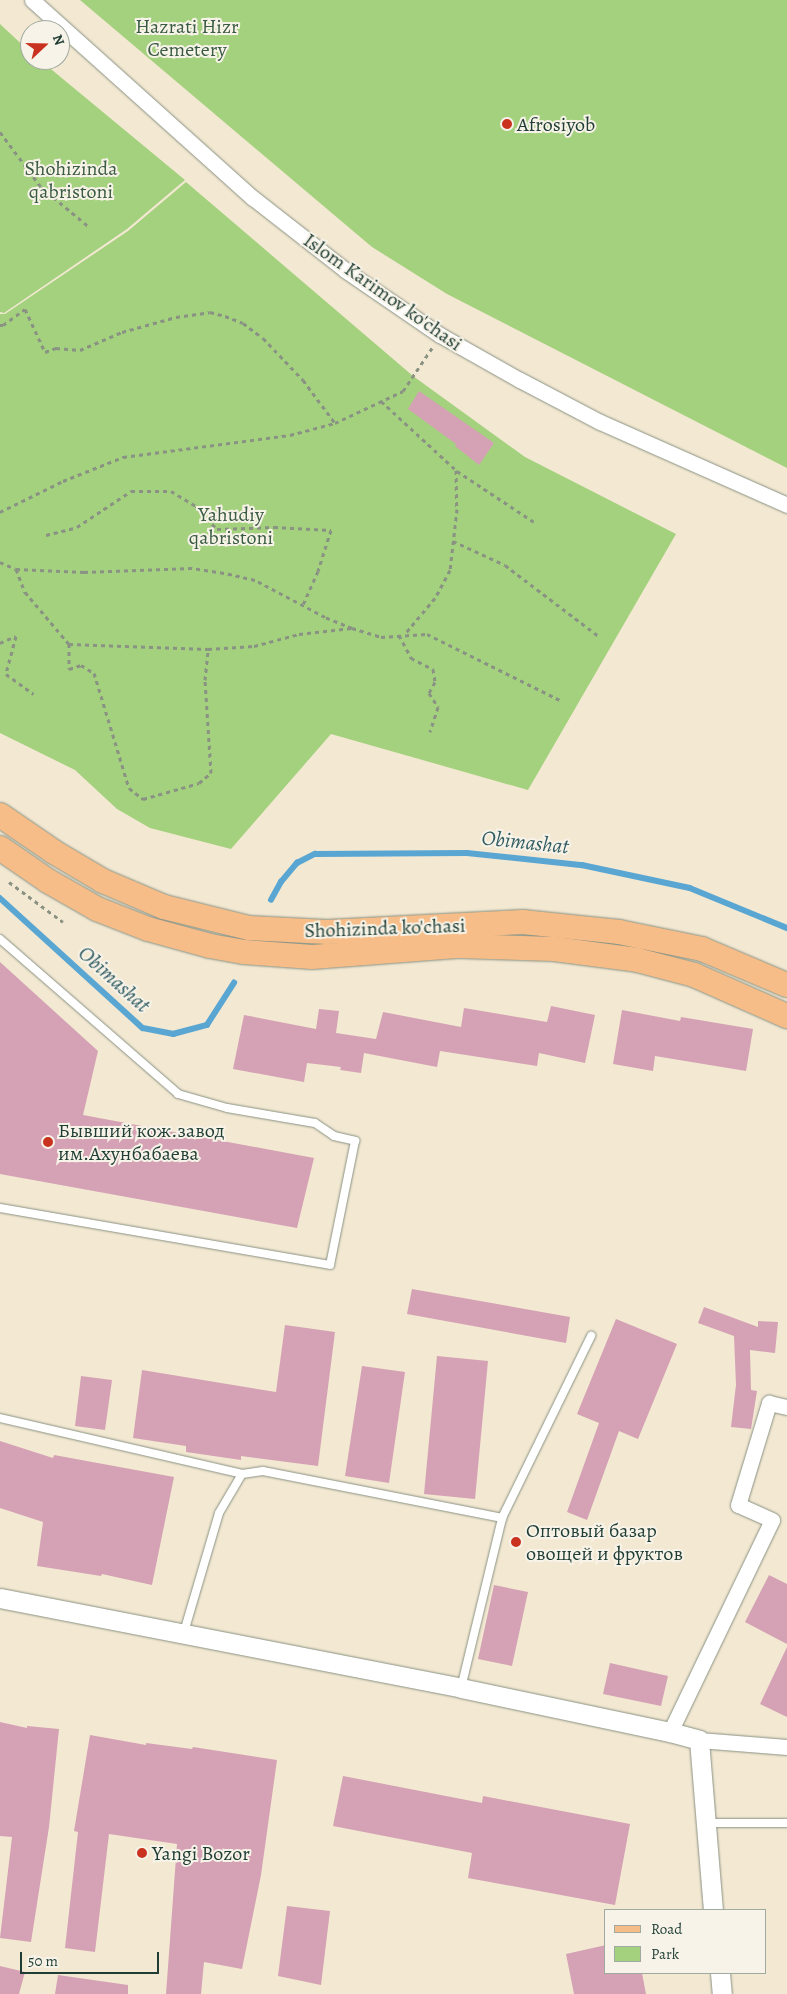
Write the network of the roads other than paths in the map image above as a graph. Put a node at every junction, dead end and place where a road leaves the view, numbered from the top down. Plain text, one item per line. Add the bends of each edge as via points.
1 (32, 0) edge
2 (787, 506) edge
3 (0, 815) edge
4 (0, 848) edge
5 (0, 939) edge
6 (787, 985) edge
7 (787, 1016) edge
8 (0, 1208) edge
9 (591, 1336) dead end
10 (787, 1407) edge
11 (0, 1418) edge
12 (242, 1474) junction
13 (502, 1518) junction
14 (0, 1598) edge
15 (184, 1632) junction
16 (461, 1688) junction
17 (670, 1732) junction
18 (699, 1740) junction
19 (787, 1747) edge
20 (706, 1823) junction
21 (787, 1823) edge
22 (713, 1909) edge
23 (720, 1974) edge
24 (722, 1994) edge

1 - 2 street, Islom Karimov ko'chasi via 254,198 345,270 440,335 600,422
3 - 6 main road, Shohizinda ko'chasi via 103,881 164,906 250,928 328,932 523,922 620,932 702,949
4 - 7 main road, Shohizinda ko'chasi via 97,909 148,929 210,946 312,957 460,946 554,949 637,960 694,975
5 - 8 lane via 178,1094 227,1108 315,1123 334,1136 356,1141 330,1265
9 - 13 lane
10 - 17 street via 768,1403 738,1505 772,1520
11 - 12 lane
12 - 13 lane via 263,1471
12 - 15 lane via 219,1512
13 - 16 lane
14 - 15 street
15 - 16 street
16 - 17 street
17 - 18 street
18 - 19 street
18 - 20 street
20 - 21 lane
20 - 22 street
23 - 24 street

